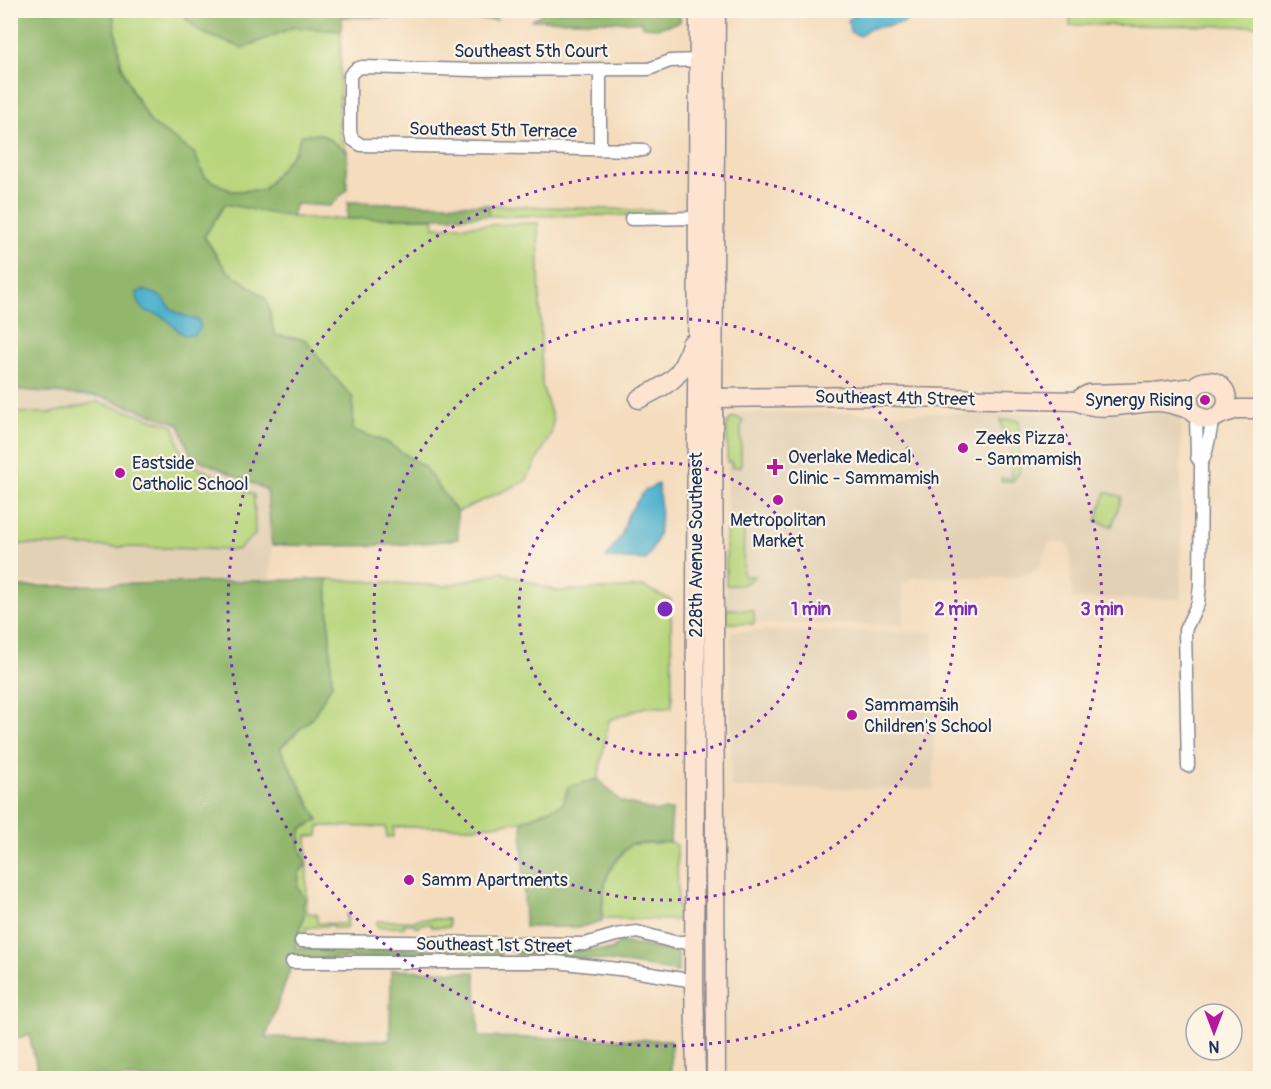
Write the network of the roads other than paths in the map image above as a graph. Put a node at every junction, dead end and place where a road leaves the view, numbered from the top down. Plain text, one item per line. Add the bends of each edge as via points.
1 (699, 10) edge
2 (716, 10) edge
3 (698, 60) junction
4 (600, 69) junction
5 (350, 131) joint
6 (600, 149) junction
7 (643, 150) dead end
8 (698, 218) junction
9 (631, 219) dead end
10 (697, 297) junction
11 (1194, 387) junction
12 (1225, 389) junction
13 (713, 398) junction
14 (1260, 398) edge
15 (639, 399) dead end
16 (1076, 401) junction
17 (1260, 409) edge
18 (1206, 415) junction
19 (1201, 463) junction
20 (1188, 766) dead end
21 (301, 941) dead end
22 (694, 942) junction
23 (292, 962) dead end
24 (694, 981) junction
25 (696, 1078) edge
26 (716, 1078) edge

1 - 3 main road, 228th Avenue Southeast
2 - 13 main road, 228th Avenue Southeast
3 - 4 street, Southeast 5th Court via 670,61 649,69
3 - 8 main road, 228th Avenue Southeast
4 - 5 street, Southeast 5th Court via 362,67 352,72 349,79
4 - 6 street
5 - 6 street, Southeast 5th Terrace via 352,139 368,146
6 - 7 street, Southeast 5th Terrace
8 - 9 street
8 - 10 main road, 228th Avenue Southeast
10 - 15 main road via 686,364 676,378
10 - 22 main road, 228th Avenue Southeast
11 - 12 main road via 1208,380
11 - 16 main road, Southeast 4th Street via 1089,394
11 - 18 main road via 1189,397
12 - 14 main road via 1240,396
12 - 18 main road via 1228,401
13 - 16 main road, Southeast 4th Street via 864,396
13 - 26 main road, 228th Avenue Southeast
16 - 18 main road, Southeast 4th Street via 1088,406 1120,407 1156,401
17 - 18 main road, Southeast 4th Street
18 - 19 street via 1205,458
18 - 19 street via 1197,458
19 - 20 street via 1200,584 1198,603 1185,630
21 - 22 street via 585,944 637,932 674,942
22 - 24 main road, 228th Avenue Southeast
23 - 24 street, Southeast 1st Street via 556,962
24 - 25 main road, 228th Avenue Southeast

